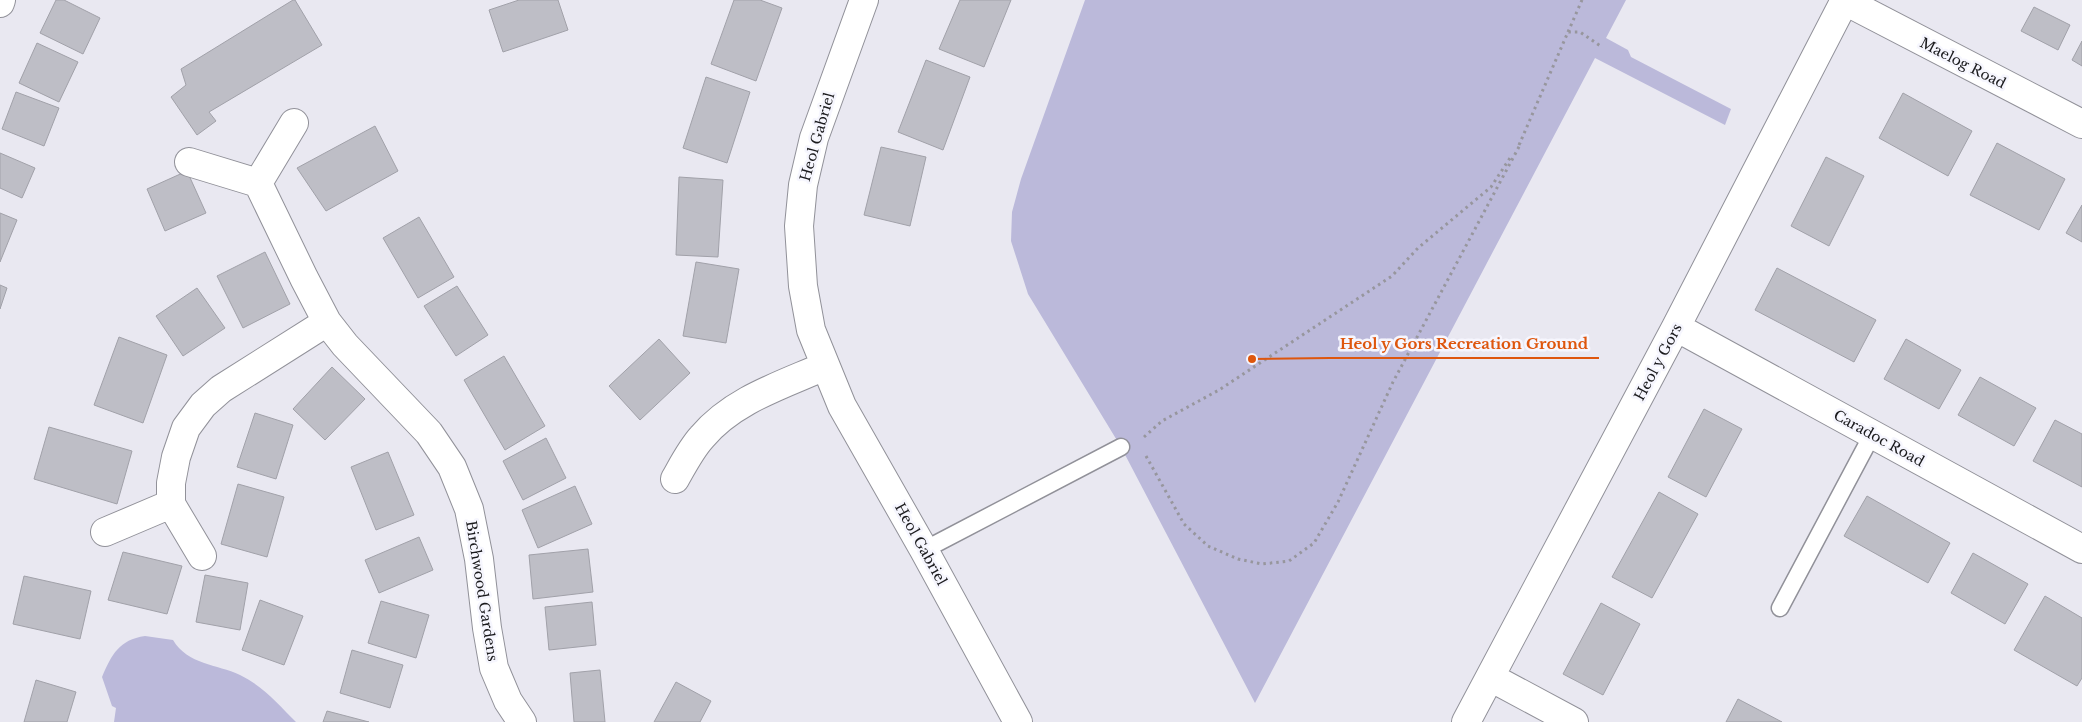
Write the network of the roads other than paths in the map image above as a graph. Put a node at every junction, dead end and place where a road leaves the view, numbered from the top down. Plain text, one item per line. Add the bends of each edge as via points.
1 (864, 0) edge
2 (1845, 1) edge
3 (294, 123) dead end
4 (2082, 124) edge
5 (189, 162) dead end
6 (258, 182) junction
7 (327, 322) junction
8 (1676, 327) junction
9 (825, 366) junction
10 (1872, 435) junction
11 (1121, 447) road end
12 (675, 480) dead end
13 (171, 504) junction
14 (105, 532) dead end
15 (2082, 549) edge
16 (924, 550) junction
17 (202, 556) dead end
18 (1780, 608) dead end
19 (1490, 677) junction
20 (522, 722) edge
21 (1018, 722) edge
22 (1466, 722) edge
23 (1574, 722) edge

1 - 9 street, Heol Gabriel via 814,138 803,185 799,226 803,286 812,330
2 - 4 street, Maelog Road
2 - 8 street, Heol y Gors
3 - 6 street
5 - 6 street
6 - 7 street, Birchwood Gardens
7 - 13 street via 221,389 203,405 186,428 176,457
7 - 20 street, Birchwood Gardens via 429,433 452,467 469,509 494,668 508,701
8 - 10 street, Caradoc Road
8 - 19 street, Heol y Gors
9 - 12 street via 746,401 715,423 700,438
9 - 16 street, Heol Gabriel via 842,406
10 - 15 street, Caradoc Road
10 - 18 lane
11 - 16 lane
13 - 14 street
13 - 17 street
16 - 21 street, Heol Gabriel
19 - 22 street, Heol y Gors
19 - 23 street

